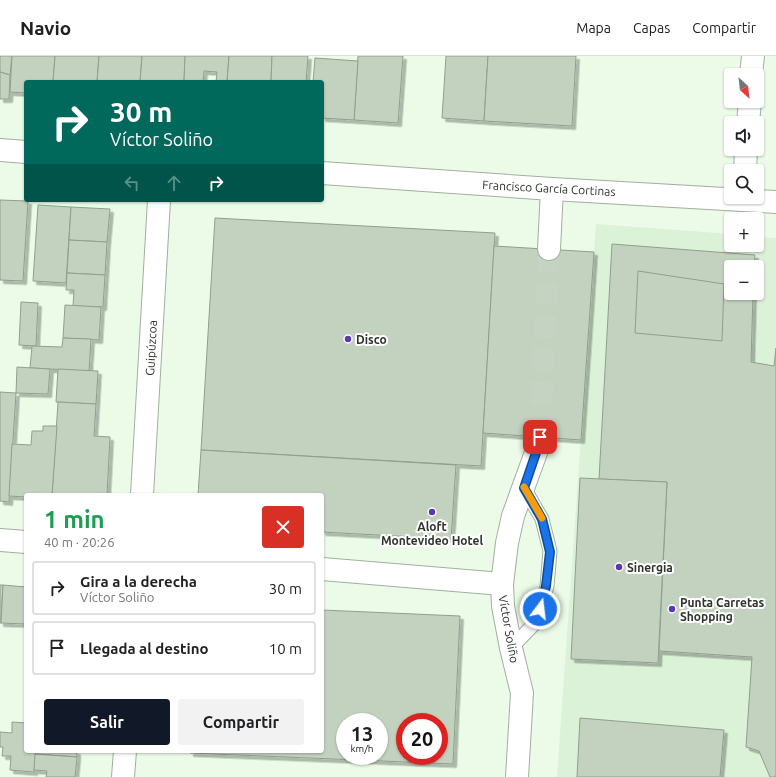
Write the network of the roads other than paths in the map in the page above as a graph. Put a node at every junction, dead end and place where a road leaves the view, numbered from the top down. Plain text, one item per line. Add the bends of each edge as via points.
1 (753, 56) edge
2 (752, 68) edge
3 (0, 150) edge
4 (24, 152) edge
5 (324, 173) edge
6 (552, 189) junction
7 (724, 197) edge
8 (764, 201) edge
9 (159, 202) edge
10 (776, 202) edge
11 (549, 249) tunnel mouth
12 (540, 437) tunnel mouth
13 (524, 488) junction
14 (142, 493) edge
15 (0, 540) edge
16 (24, 542) edge
17 (324, 569) edge
18 (502, 584) junction
19 (511, 648) junction
20 (125, 753) edge
21 (123, 777) edge
22 (517, 777) edge

1 - 2 street
3 - 4 street
5 - 6 street, Francisco García Cortinas
6 - 7 street, Francisco García Cortinas
6 - 11 street
8 - 10 street, Francisco García Cortinas
9 - 14 street, Guipúzcoa
12 - 13 street, Víctor Soliño
13 - 18 street, Víctor Soliño via 507,542
13 - 19 lane via 542,519 550,552 538,620
15 - 16 street
17 - 18 street
18 - 19 street, Víctor Soliño via 503,606
19 - 22 street, Víctor Soliño via 522,693
20 - 21 street

